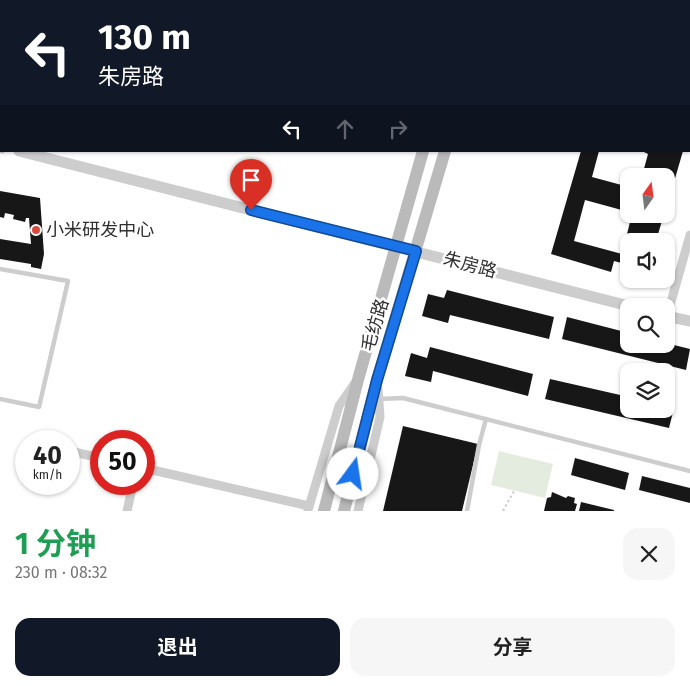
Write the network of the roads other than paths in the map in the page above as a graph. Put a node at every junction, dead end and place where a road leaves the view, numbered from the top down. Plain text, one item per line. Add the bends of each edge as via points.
1 (23, 152) edge
2 (423, 152) edge
3 (445, 152) edge
4 (690, 235) edge
5 (397, 246) junction
6 (416, 251) junction
7 (0, 269) edge
8 (672, 298) edge
9 (620, 304) edge
10 (675, 318) edge
11 (690, 321) edge
12 (359, 376) junction
13 (377, 380) junction
14 (0, 399) edge
15 (379, 399) junction
16 (486, 419) junction
17 (155, 471) edge
18 (690, 471) edge
19 (131, 495) edge
20 (309, 508) edge
21 (127, 511) edge
22 (324, 511) edge
23 (344, 511) edge
24 (358, 511) edge
25 (467, 511) edge

1 - 5 street, 朱房路
2 - 5 main road
3 - 6 main road, 毛纺路
4 - 8 street
5 - 6 street, 朱房路
5 - 12 main road
6 - 9 street, 朱房路
6 - 13 main road, 毛纺路
7 - 14 lane via 68,281 39,407
10 - 11 street
12 - 20 street via 339,406
12 - 22 main road
13 - 15 street
13 - 23 main road, 毛纺路
15 - 16 lane via 403,398
15 - 24 street via 380,417
16 - 18 lane
16 - 25 lane
17 - 20 street
19 - 21 street

